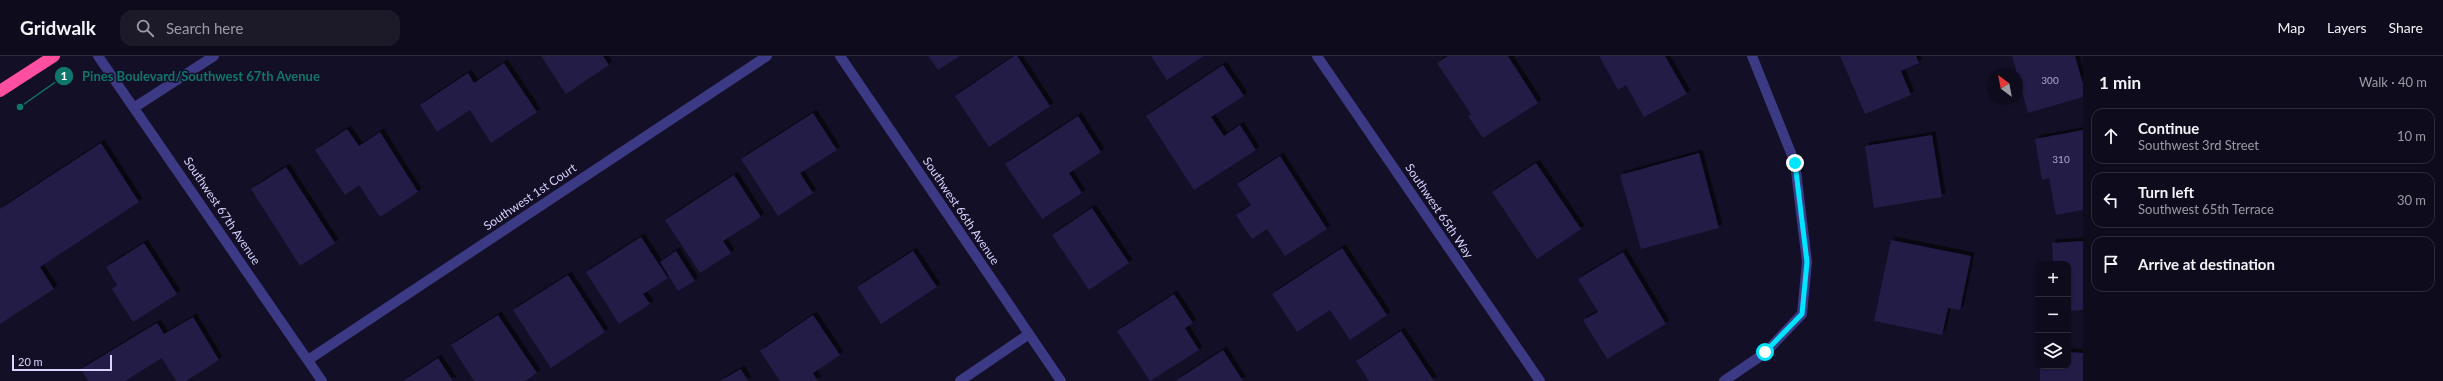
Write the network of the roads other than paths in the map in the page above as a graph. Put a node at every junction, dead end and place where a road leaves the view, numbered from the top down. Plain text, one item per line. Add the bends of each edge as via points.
1 (54, 56) edge
2 (98, 56) edge
3 (214, 56) edge
4 (767, 56) edge
5 (840, 56) edge
6 (1317, 56) edge
7 (1752, 56) edge
8 (0, 91) edge
9 (135, 107) junction
10 (1029, 334) junction
11 (308, 360) junction
12 (322, 381) edge
13 (960, 381) edge
14 (1061, 381) edge
15 (1540, 381) edge
16 (1724, 381) edge

1 - 8 highway
2 - 9 street, Southwest 67th Avenue
3 - 9 street
4 - 11 street, Southwest 1st Court
5 - 10 street, Southwest 66th Avenue
6 - 15 street, Southwest 65th Way
7 - 16 street via 1795,163 1807,262 1802,314 1765,352
9 - 11 street, Southwest 67th Avenue
10 - 13 street
10 - 14 street, Southwest 66th Avenue
11 - 12 street, Southwest 67th Avenue

